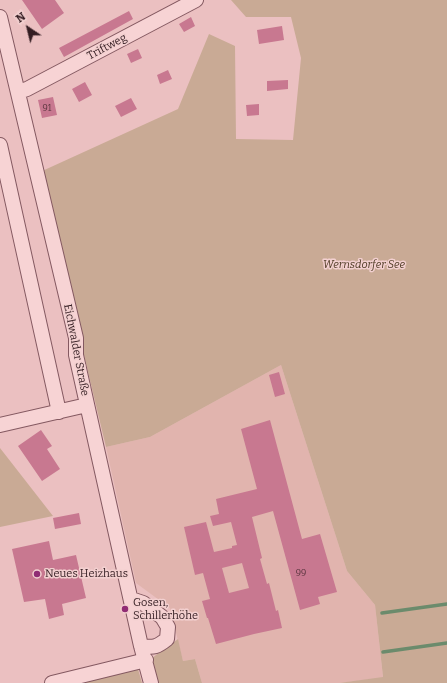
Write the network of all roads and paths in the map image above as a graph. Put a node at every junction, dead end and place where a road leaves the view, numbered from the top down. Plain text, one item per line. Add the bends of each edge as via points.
1 (196, 0) edge
2 (0, 18) edge
3 (18, 92) junction
4 (0, 145) edge
5 (87, 405) junction
6 (59, 412) junction
7 (0, 425) edge
8 (131, 599) junction
9 (142, 646) junction
10 (146, 660) junction
11 (52, 683) edge
12 (152, 683) edge

1 - 3 street, Triftweg
2 - 3 street, Eichwalder Straße
3 - 5 street, Eichwalder Straße via 76,338 76,355
4 - 6 street
5 - 6 street
5 - 8 street, Eichwalder Straße
6 - 7 street
8 - 9 street, Eichwalder Straße
8 - 9 street via 143,603 162,617 168,627 167,639 158,646
9 - 10 street, Eichwalder Straße
10 - 11 street
10 - 12 street, Eichwalder Straße

